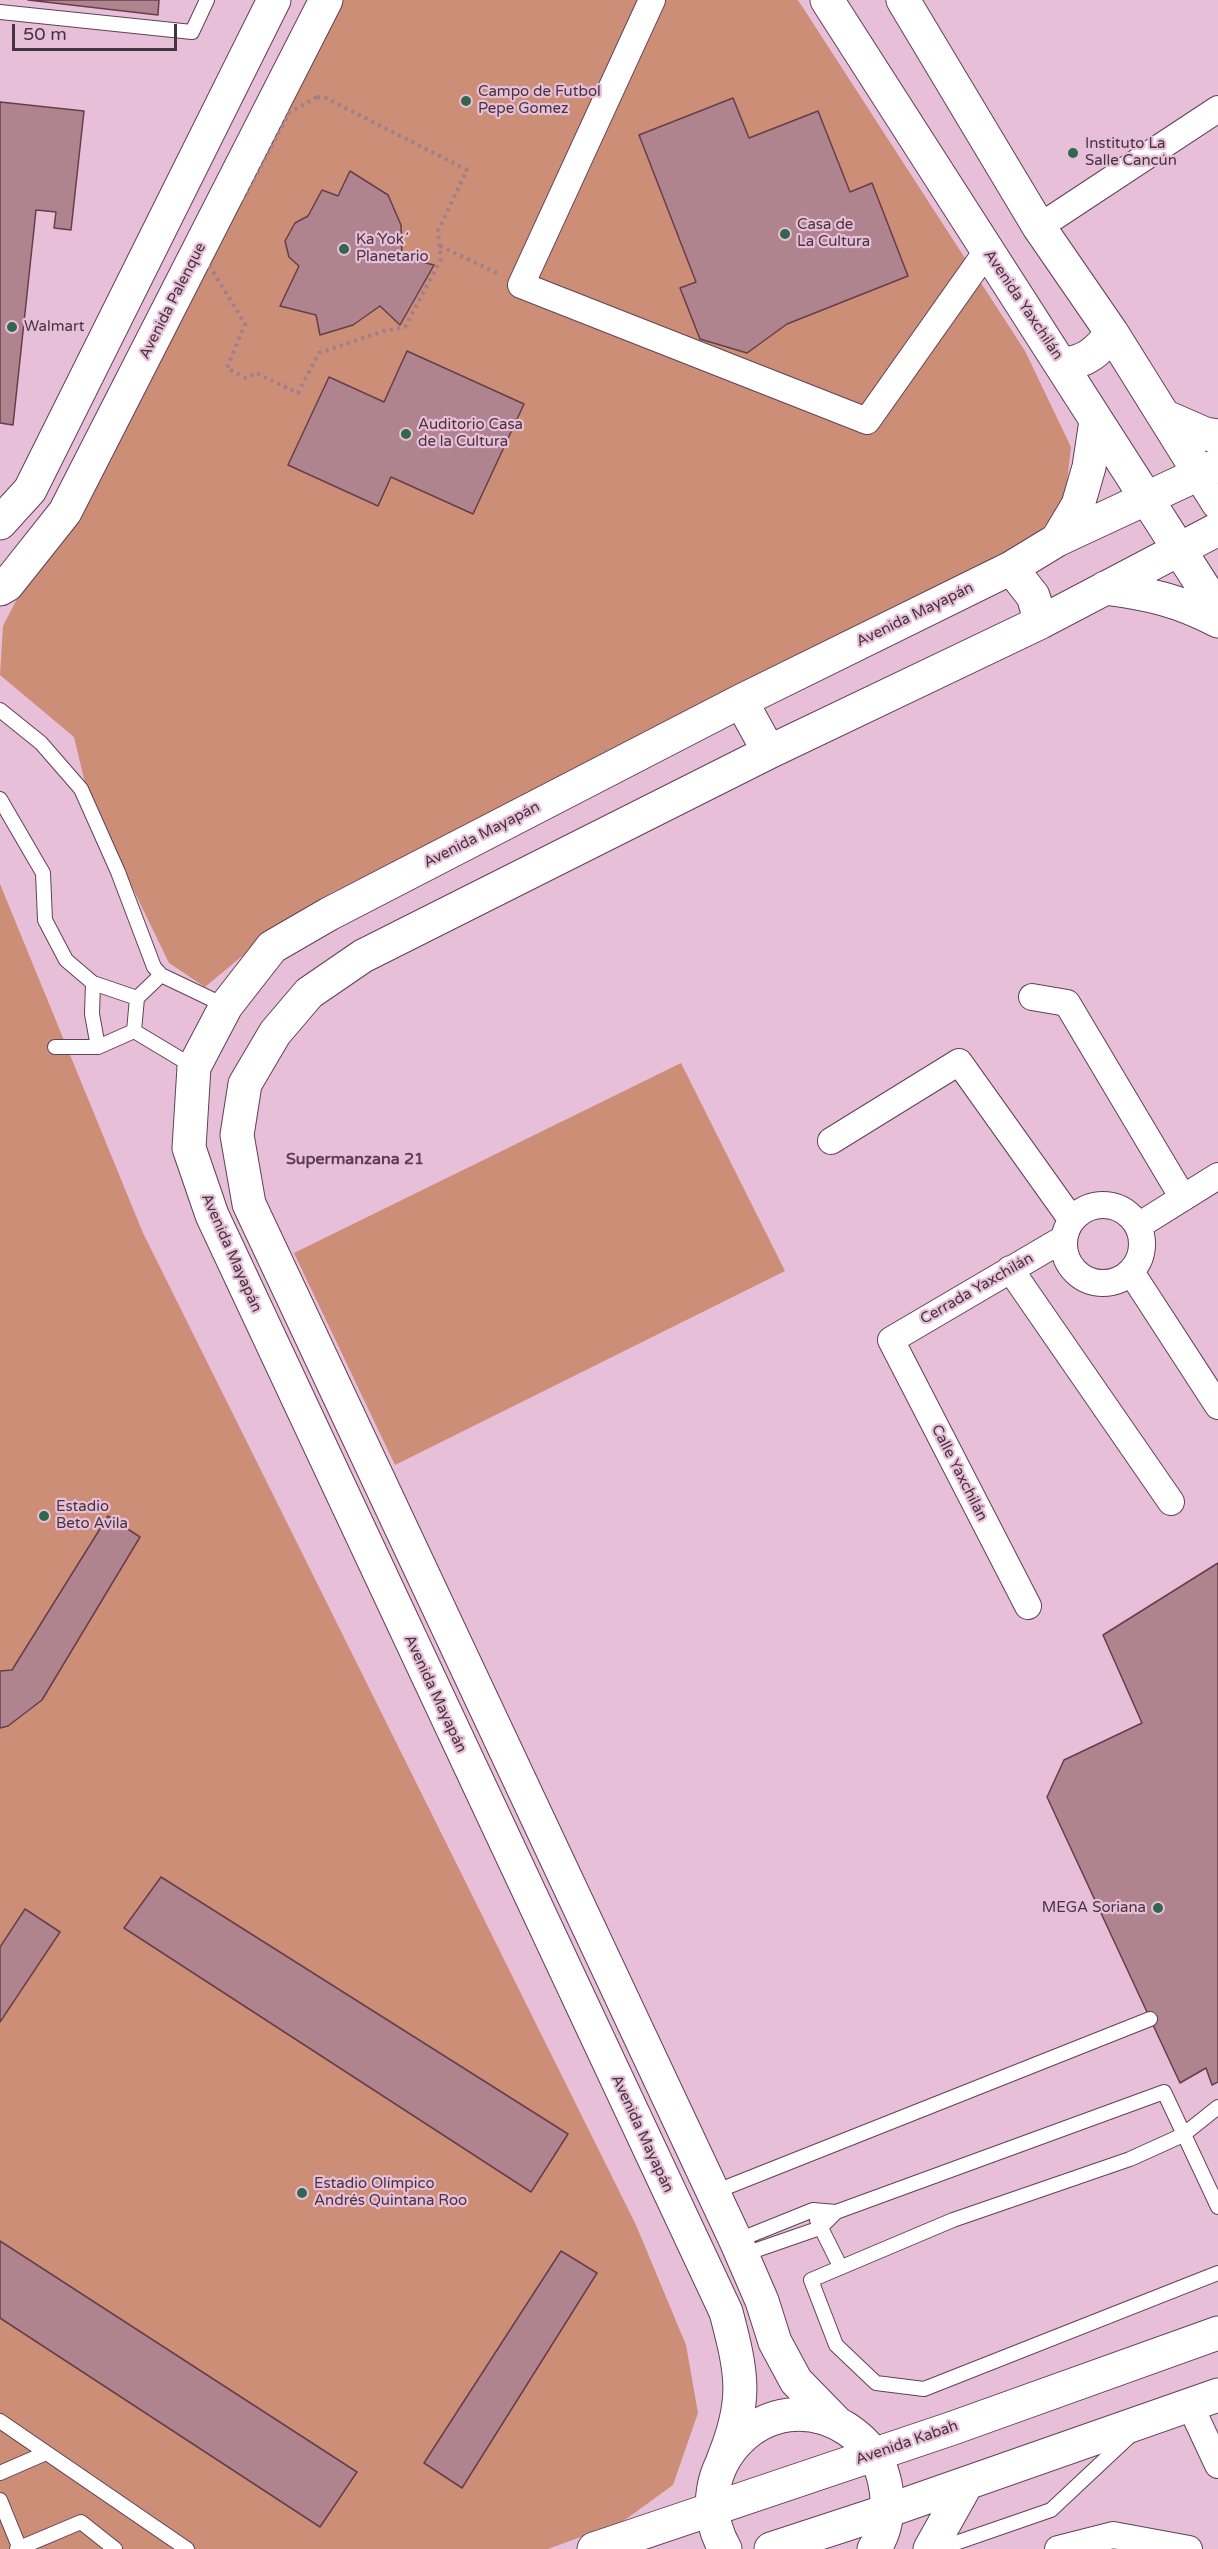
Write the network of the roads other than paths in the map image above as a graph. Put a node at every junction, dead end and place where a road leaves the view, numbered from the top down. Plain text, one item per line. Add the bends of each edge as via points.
1 (207, 0) edge
2 (274, 0) edge
3 (326, 0) edge
4 (652, 0) edge
5 (827, 0) edge
6 (903, 0) edge
7 (0, 12) edge
8 (1218, 109) edge
9 (1039, 227) junction
10 (153, 243) junction
11 (987, 251) junction
12 (193, 261) junction
13 (1112, 333) junction
14 (1063, 364) junction
15 (1166, 417) junction
16 (1096, 421) junction
17 (1218, 436) edge
18 (1208, 469) edge
19 (1148, 500) junction
20 (1218, 503) edge
21 (0, 524) edge
22 (1218, 529) edge
23 (1057, 540) junction
24 (1178, 550) junction
25 (1011, 568) junction
26 (1105, 588) junction
27 (0, 589) edge
28 (1218, 610) edge
29 (1218, 621) edge
30 (1041, 622) junction
31 (741, 701) junction
32 (0, 710) edge
33 (769, 752) junction
34 (0, 799) edge
35 (160, 975) junction
36 (93, 983) junction
37 (1032, 997) dead end
38 (137, 998) junction
39 (226, 1006) junction
40 (134, 1031) junction
41 (55, 1047) dead end
42 (98, 1047) junction
43 (194, 1067) junction
44 (831, 1141) dead end
45 (1218, 1176) edge
46 (1218, 1196) edge
47 (1183, 1198) junction
48 (1067, 1229) junction
49 (1140, 1234) junction
50 (1010, 1269) junction
51 (1131, 1272) junction
52 (891, 1340) joint
53 (1218, 1406) edge
54 (1171, 1502) dead end
55 (1028, 1606) dead end
56 (507, 1755) junction
57 (471, 1772) junction
58 (1150, 2019) dead end
59 (1218, 2107) edge
60 (1183, 2135) junction
61 (711, 2193) junction
62 (1218, 2207) edge
63 (813, 2210) junction
64 (836, 2212) junction
65 (820, 2228) junction
66 (738, 2248) junction
67 (840, 2266) junction
68 (1218, 2273) edge
69 (1218, 2333) edge
70 (775, 2342) junction
71 (737, 2354) junction
72 (1204, 2400) edge
73 (1148, 2420) junction
74 (0, 2421) edge
75 (837, 2423) junction
76 (46, 2453) junction
77 (874, 2455) junction
78 (723, 2460) junction
79 (1218, 2465) edge
80 (0, 2473) edge
81 (967, 2483) junction
82 (0, 2500) edge
83 (711, 2509) junction
84 (887, 2511) junction
85 (19, 2548) edge
86 (116, 2549) edge
87 (187, 2549) edge
88 (594, 2549) edge
89 (725, 2549) edge
90 (771, 2549) edge
91 (874, 2549) edge
92 (930, 2549) edge
93 (938, 2549) edge
94 (1058, 2549) edge
95 (1189, 2549) edge

1 - 7 lane via 192,32
2 - 10 street
3 - 12 street, Avenida Palenque
4 - 11 street via 521,285 867,421
5 - 11 street, Avenida Yaxchilán
6 - 9 street
8 - 9 street
9 - 13 street
10 - 12 street
10 - 21 street via 30,490
11 - 14 street, Avenida Yaxchilán
12 - 27 street, Avenida Palenque via 65,512
13 - 14 street via 1092,356
13 - 15 street
14 - 16 street, Avenida Yaxchilán
15 - 17 street
15 - 18 street
16 - 19 street, Avenida Yaxchilán
16 - 23 street via 1078,505
18 - 19 street, Avenida Mayapán
18 - 20 street
19 - 23 street, Avenida Mayapán
19 - 24 street, Avenida Yaxchilán
22 - 24 street
23 - 25 street, Avenida Mayapán
24 - 26 street
24 - 28 street, Avenida Yaxchilán
25 - 30 street via 1033,596
25 - 31 street, Avenida Mayapán
26 - 29 street via 1151,594 1185,604
26 - 30 street
30 - 33 street
31 - 33 street
31 - 39 street, Avenida Mayapán via 272,947
32 - 35 lane via 41,743 81,789
33 - 56 street via 363,956 309,993 274,1033 245,1084 237,1135 249,1204
34 - 36 lane via 44,873 45,920 66,960
35 - 38 lane
35 - 39 lane
36 - 38 lane
36 - 42 lane via 92,1014
37 - 47 street via 1067,1003
38 - 40 lane
39 - 43 street, Avenida Mayapán
40 - 42 lane
40 - 43 lane
41 - 42 lane
43 - 57 street, Avenida Mayapán via 189,1148 212,1215
44 - 48 street via 959,1062
45 - 47 street
46 - 49 street
47 - 49 street
48 - 49 street via 1083,1209 1098,1204 1114,1206 1128,1214
48 - 50 street, Cerrada Yaxchilán
48 - 51 street via 1065,1258 1077,1275 1094,1283 1114,1282
49 - 51 street via 1140,1258
50 - 52 street, Cerrada Yaxchilán
50 - 54 street
51 - 53 street
52 - 55 street, Calle Yaxchilán
56 - 57 street
56 - 61 street
57 - 71 street, Avenida Mayapán via 726,2312
58 - 61 lane
59 - 60 lane
60 - 62 lane
60 - 64 lane via 1164,2092
60 - 67 lane via 1130,2159 962,2217
61 - 66 street
63 - 64 lane
63 - 65 lane
63 - 66 lane
64 - 65 lane
65 - 66 lane
65 - 67 lane
66 - 70 street
67 - 68 lane via 811,2280 836,2345 876,2383 924,2389
69 - 77 street, Avenida Kabah
70 - 71 street via 762,2352
70 - 75 street via 796,2381
71 - 78 street, Avenida Mayapán via 741,2400
72 - 73 street
72 - 79 street
73 - 81 street
73 - 93 lane via 1051,2510
74 - 76 lane
75 - 77 street via 858,2436
75 - 78 street via 812,2415 768,2421 739,2439
76 - 80 lane
76 - 87 lane
77 - 83 street, Avenida Kabah
77 - 84 street via 887,2492
78 - 83 street, Avenida Mayapán via 713,2484
81 - 84 street
81 - 92 street
82 - 85 lane
83 - 88 street, Avenida Kabah
83 - 89 street
84 - 90 street
84 - 91 street
85 - 86 lane via 81,2522
94 - 95 street via 1113,2535

